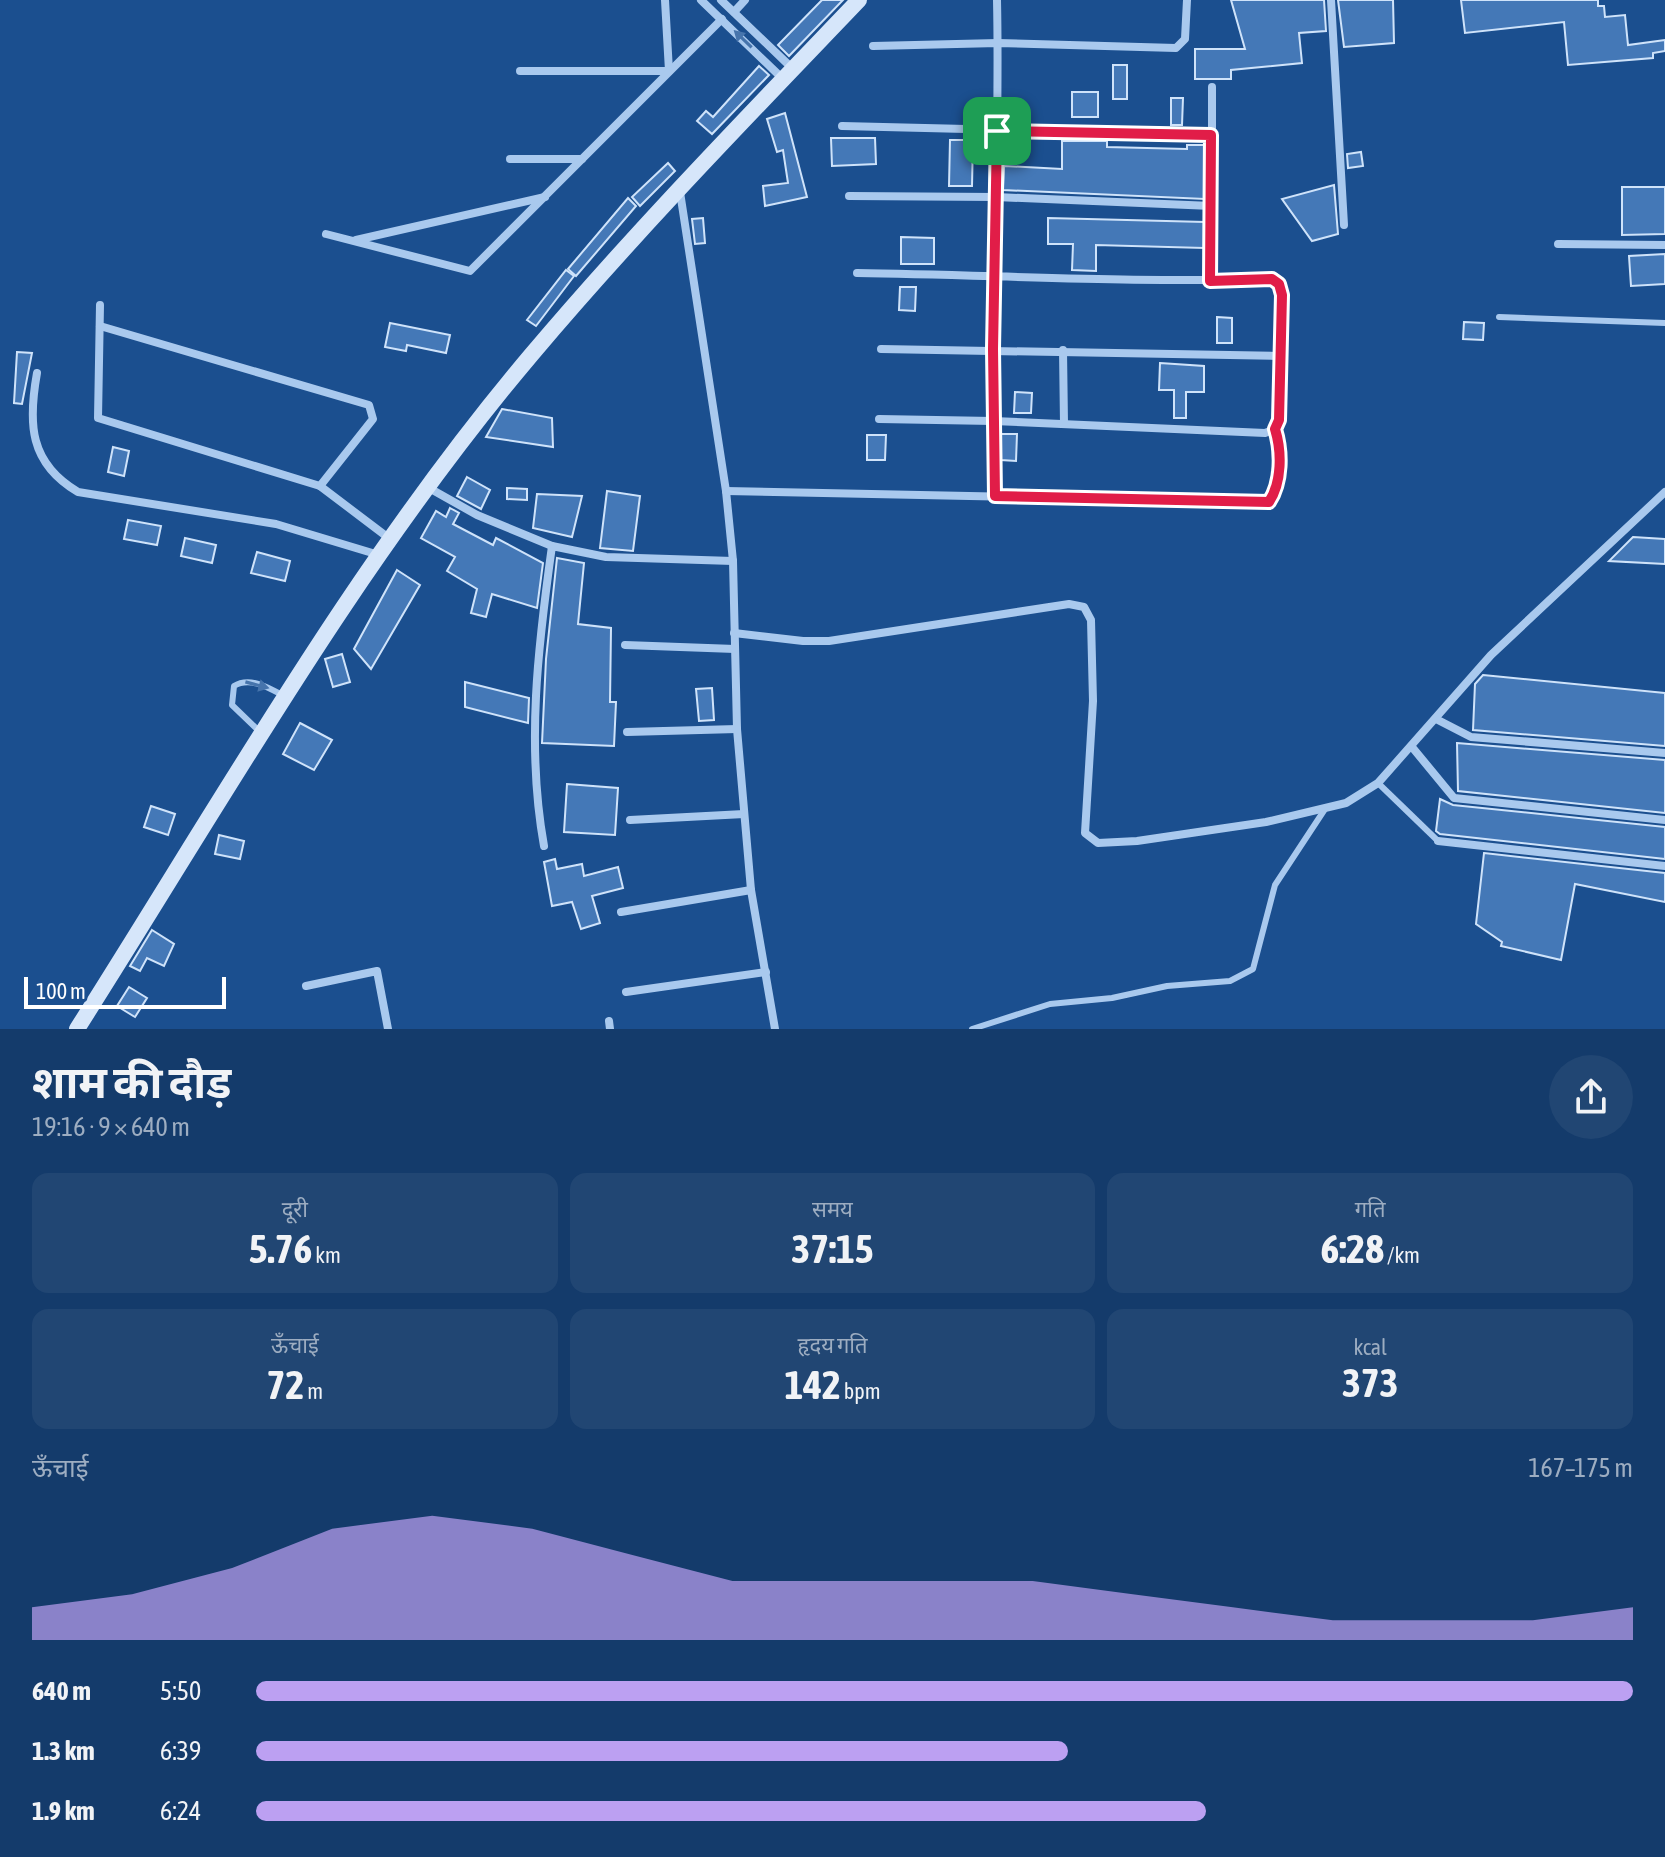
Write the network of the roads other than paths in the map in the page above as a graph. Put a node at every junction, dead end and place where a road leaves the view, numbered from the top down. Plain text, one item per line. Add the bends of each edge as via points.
1 (665, 0) edge
2 (701, 0) edge
3 (721, 0) edge
4 (745, 0) edge
5 (859, 0) edge
6 (997, 0) edge
7 (1187, 0) edge
8 (1331, 0) edge
9 (712, 10) junction
10 (734, 12) junction
11 (722, 19) junction
12 (998, 43) junction
13 (873, 46) dead end
14 (520, 71) dead end
15 (669, 71) junction
16 (788, 74) junction
17 (1212, 87) dead end
18 (842, 126) dead end
19 (997, 131) junction
20 (1211, 135) junction
21 (510, 159) dead end
22 (582, 159) junction
23 (680, 191) junction
24 (849, 196) dead end
25 (546, 197) junction
26 (996, 197) junction
27 (1212, 206) junction
28 (1344, 225) dead end
29 (326, 234) dead end
30 (355, 241) junction
31 (1558, 244) dead end
32 (1665, 245) edge
33 (857, 273) dead end
34 (995, 275) junction
35 (1210, 281) junction
36 (100, 305) dead end
37 (1499, 317) dead end
38 (1665, 323) edge
39 (100, 326) junction
40 (881, 349) dead end
41 (993, 349) junction
42 (1063, 350) junction
43 (1280, 356) junction
44 (37, 373) dead end
45 (879, 419) dead end
46 (993, 421) junction
47 (1064, 424) junction
48 (1275, 429) junction
49 (320, 486) junction
50 (429, 488) junction
51 (726, 491) junction
52 (1665, 492) edge
53 (995, 496) junction
54 (391, 539) junction
55 (552, 546) junction
56 (380, 555) junction
57 (733, 561) junction
58 (734, 633) junction
59 (625, 645) dead end
60 (735, 649) junction
61 (286, 697) junction
62 (1436, 719) junction
63 (737, 729) junction
64 (627, 732) dead end
65 (262, 734) junction
66 (1412, 747) junction
67 (1665, 753) edge
68 (1378, 783) junction
69 (1325, 809) junction
70 (744, 814) junction
71 (630, 820) dead end
72 (1665, 820) edge
73 (1438, 841) joint
74 (544, 846) dead end
75 (1665, 866) edge
76 (751, 890) junction
77 (621, 912) dead end
78 (766, 972) junction
79 (306, 986) dead end
80 (626, 992) dead end
81 (77, 1029) edge
82 (388, 1029) edge
83 (775, 1029) edge
84 (972, 1029) edge

1 - 15 street
2 - 9 street
3 - 9 street
3 - 10 street
4 - 10 street
5 - 16 main road
6 - 12 street
7 - 12 street via 1185,39 1176,48
8 - 28 street
9 - 11 street
10 - 16 street
11 - 15 street
16 -> 11 street
12 - 13 street
12 - 19 street
14 - 15 street
15 - 22 street
16 - 23 main road
17 - 20 street
18 - 19 street
19 - 20 street
19 - 26 street
20 - 27 street
21 - 22 street
22 - 25 street
23 - 50 main road via 531,355
23 - 51 street
24 - 26 street
25 - 30 street
25 - 30 street via 470,271
26 - 27 street
26 - 34 street
27 - 35 street
29 - 30 street
31 - 32 street
33 - 34 street
34 - 35 street
34 - 41 street
35 - 43 street via 1272,279 1279,284
36 - 39 street
37 - 38 lane
39 - 49 street via 98,418
39 - 49 street via 369,405 373,419
40 - 41 street
41 - 42 street
41 - 46 street
42 - 43 street
42 - 47 street
43 - 48 street
44 - 56 street via 31,428 53,473 78,492 276,524
45 - 46 street
46 - 47 street
46 - 53 street
47 - 48 street via 1265,433
48 - 53 street via 1281,447 1276,492 1269,502
49 - 54 street
50 - 54 main road
50 - 55 street
51 - 53 street
51 - 57 street
52 - 62 street via 1491,655
54 - 56 main road
55 - 57 street via 606,557
55 - 74 street via 534,716 535,797
56 - 61 main road
57 - 58 street
58 - 60 street
58 - 69 street via 829,641 1069,604 1084,607 1091,620 1093,701 1085,833 1098,843 1137,841
59 - 60 street
60 - 63 street
61 - 65 main road
65 -> 61 lane via 232,705 234,686 254,683
62 - 66 street
62 - 67 street via 1471,737
63 - 64 street
63 - 70 street
65 - 81 main road
66 - 68 street
66 - 72 street via 1454,798
68 - 69 street
68 - 73 lane
69 - 84 lane via 1275,885 1253,969 1230,981 1050,1004
70 - 71 street
70 - 76 street
73 - 75 street
76 - 77 street
76 - 78 street
78 - 80 street
78 - 83 street
79 - 82 street via 377,971

